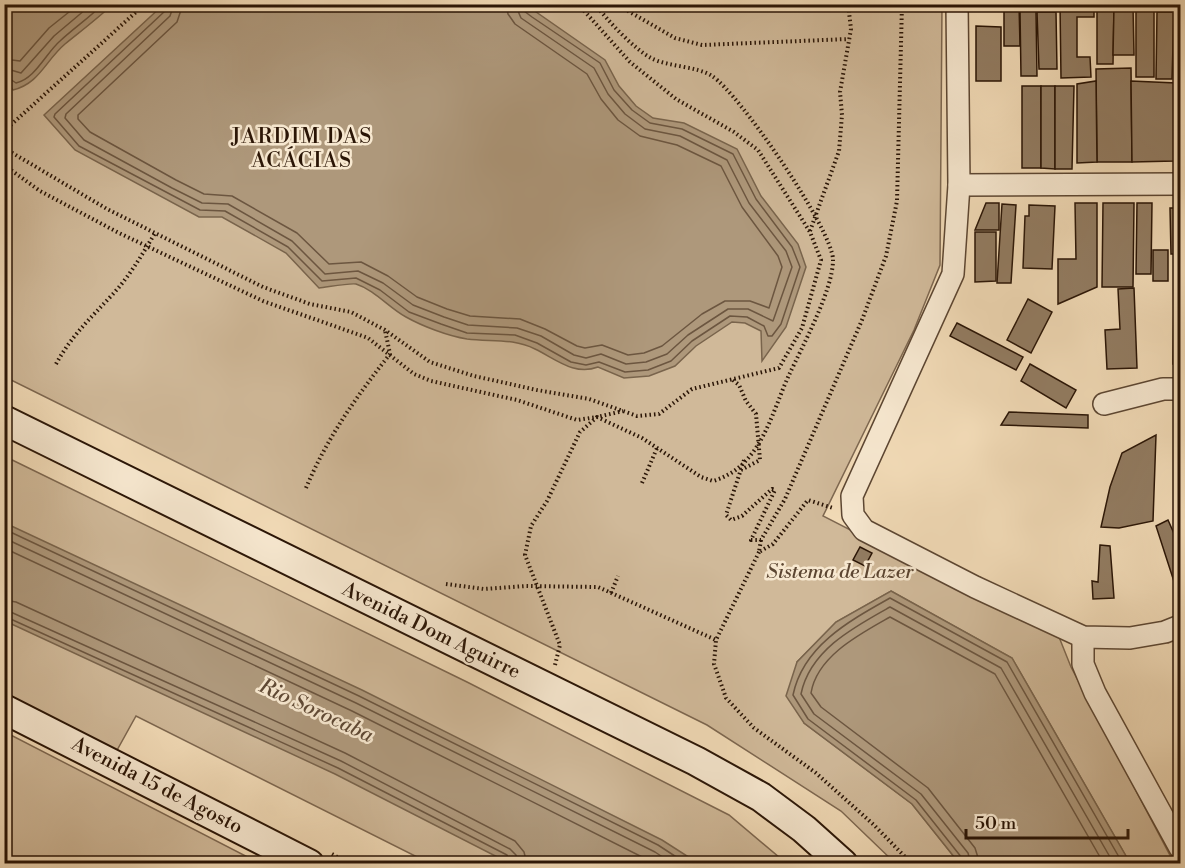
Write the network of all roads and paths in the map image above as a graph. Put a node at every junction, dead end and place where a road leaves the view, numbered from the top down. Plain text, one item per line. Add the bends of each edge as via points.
1 (145, 4) edge
2 (578, 4) edge
3 (595, 4) edge
4 (616, 4) edge
5 (848, 4) edge
6 (902, 4) edge
7 (957, 4) edge
8 (849, 39) junction
9 (4, 130) edge
10 (4, 148) edge
11 (4, 165) edge
12 (1180, 184) edge
13 (958, 185) junction
14 (815, 219) junction
15 (810, 232) junction
16 (155, 233) junction
17 (147, 246) junction
18 (385, 330) junction
19 (390, 354) junction
20 (56, 364) dead end
21 (733, 380) junction
22 (1180, 389) edge
23 (1104, 404) dead end
24 (623, 411) junction
25 (597, 417) junction
26 (4, 420) edge
27 (760, 445) junction
28 (657, 448) junction
29 (744, 459) junction
30 (740, 471) junction
31 (642, 483) dead end
32 (306, 488) dead end
33 (853, 515) junction
34 (761, 540) junction
35 (759, 552) junction
36 (618, 576) dead end
37 (446, 584) dead end
38 (538, 588) junction
39 (611, 593) junction
40 (1180, 626) edge
41 (1083, 637) junction
42 (716, 640) junction
43 (546, 661) dead end
44 (4, 709) edge
45 (1180, 848) edge
46 (309, 864) edge
47 (843, 864) edge
48 (912, 864) edge

1 - 9 path
2 - 15 path via 630,62 676,99 758,150
3 - 14 path via 651,58 711,75 771,143
4 - 8 path via 675,38 702,45
5 - 8 path
6 - 34 path via 897,201 886,256 785,499
7 - 13 street
8 - 14 path via 840,92 839,151
10 - 16 path
11 - 17 path via 40,191
12 - 13 street
13 - 33 street via 953,274 852,496
14 - 15 path
14 - 27 path via 834,259 827,286
15 - 21 path via 821,260 802,328 779,368
16 - 17 path
16 - 18 path via 263,287 310,304 351,312
17 - 19 path via 263,302 368,338
17 - 20 path via 113,294 83,323
18 - 19 path
18 - 24 path via 430,362 537,390 589,399
19 - 25 path via 414,374 431,381 517,400 577,420
19 - 32 path via 328,440
21 - 24 path via 692,389 659,414 637,416
21 - 27 path via 756,414
22 - 23 street via 1163,389
24 - 25 path
25 - 28 path
25 - 38 path via 580,432 531,526 525,555
26 - 47 main road, Avenida Dom Aguirre via 696,761 761,797
27 - 29 path
27 - 30 path via 760,460
28 - 29 path via 712,481 731,473
28 - 31 path
29 - 30 path
30 - 34 path via 726,515 731,520 775,490 751,540
33 - 35 path via 808,500 773,544
33 - 41 street via 864,530
34 - 35 path
35 - 42 path
36 - 39 path
37 - 38 path via 484,589
38 - 39 path via 575,585 598,587
38 - 43 path via 560,645 556,665
39 - 42 path
40 - 41 street via 1131,638
41 - 45 street via 1083,664 1095,693
42 - 48 path via 714,664 726,698 735,710 839,794
44 - 46 main road, Avenida 15 de Agosto

